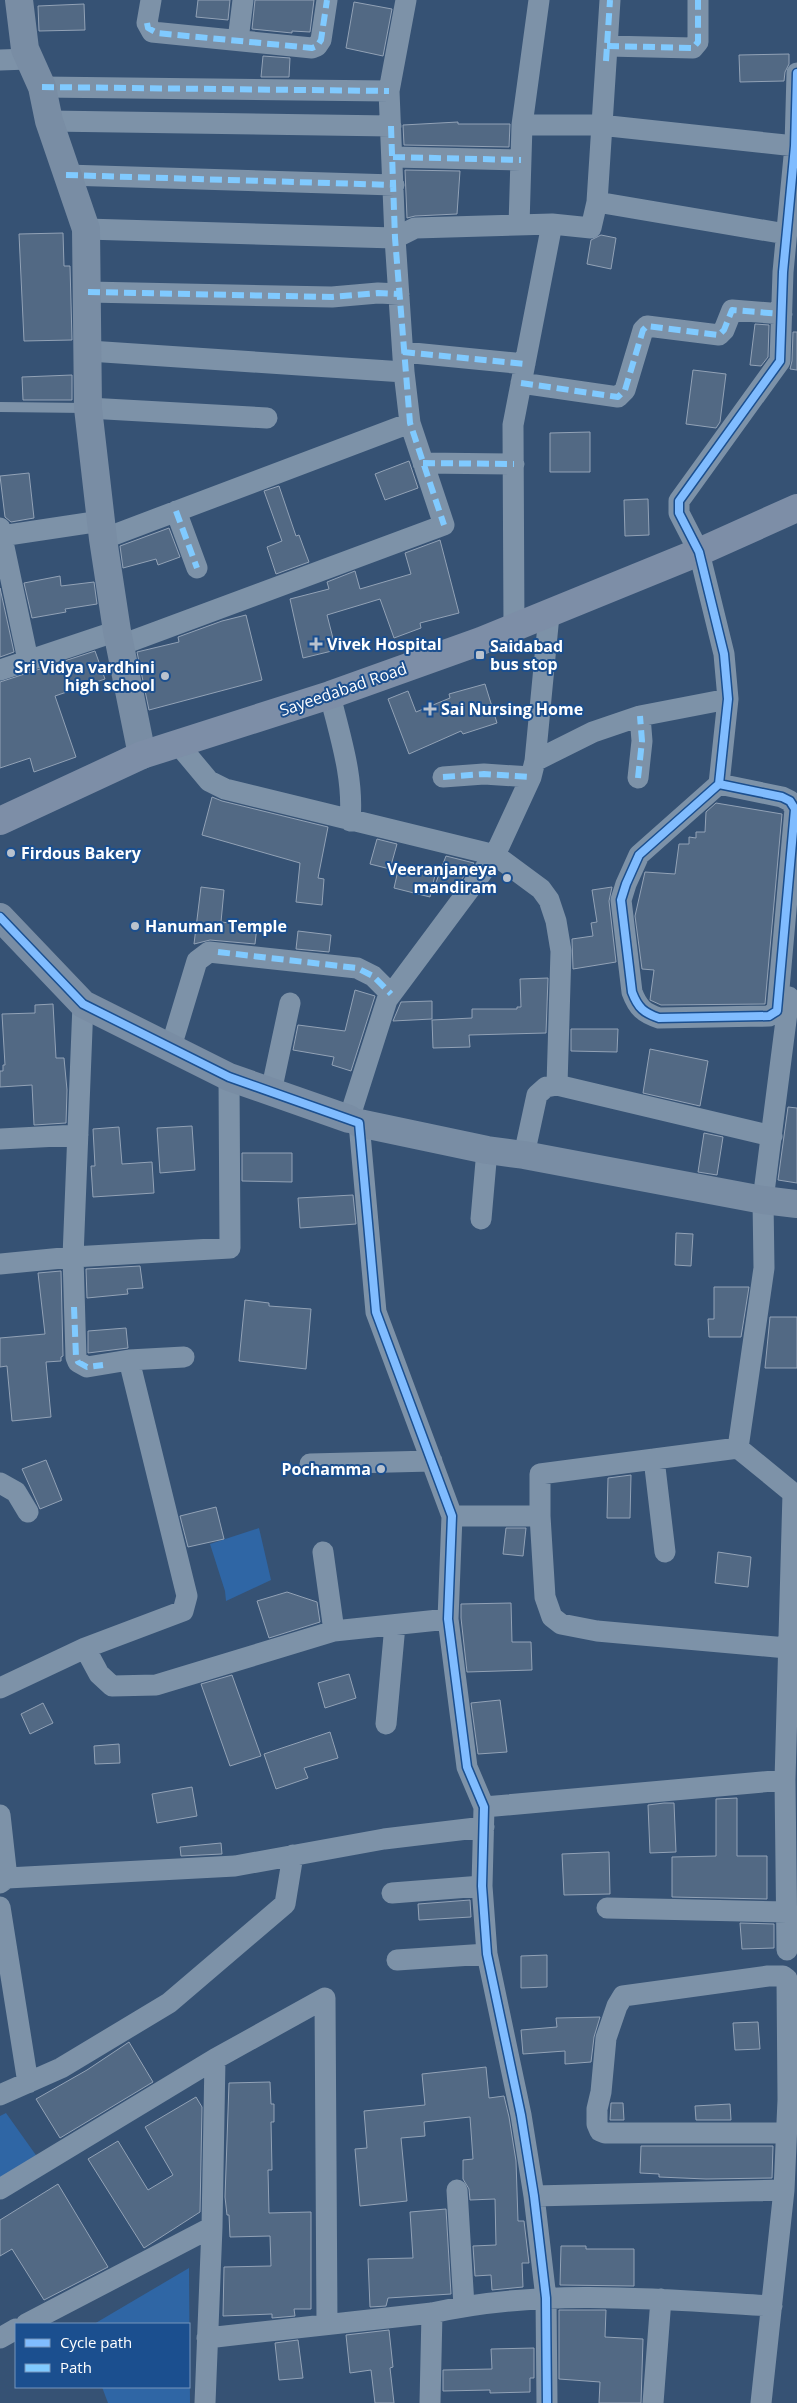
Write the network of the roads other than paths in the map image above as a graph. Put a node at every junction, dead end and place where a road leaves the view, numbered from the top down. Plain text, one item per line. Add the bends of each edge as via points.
1 (19, 0) edge
2 (151, 0) edge
3 (243, 0) edge
4 (327, 0) edge
5 (406, 0) edge
6 (539, 0) edge
7 (610, 0) edge
8 (698, 0) edge
9 (238, 40) junction
10 (606, 46) junction
11 (0, 60) edge
12 (28, 60) junction
13 (797, 73) edge
14 (42, 87) junction
15 (389, 91) junction
16 (49, 121) junction
17 (522, 125) junction
18 (600, 125) junction
19 (391, 126) junction
20 (796, 142) edge
21 (393, 157) junction
22 (521, 160) junction
23 (66, 175) junction
24 (394, 185) junction
25 (597, 202) junction
26 (552, 224) junction
27 (519, 226) junction
28 (86, 229) junction
29 (786, 234) junction
30 (395, 238) junction
31 (790, 272) edge
32 (88, 292) junction
33 (399, 294) junction
34 (782, 314) junction
35 (89, 351) junction
36 (404, 362) junction
37 (523, 374) junction
38 (0, 407) edge
39 (88, 408) junction
40 (267, 418) dead end
41 (410, 423) junction
42 (424, 463) junction
43 (514, 464) junction
44 (797, 508) edge
45 (176, 511) junction
46 (102, 530) junction
47 (1, 532) edge
48 (699, 552) junction
49 (196, 568) dead end
50 (549, 614) junction
51 (514, 628) junction
52 (119, 638) junction
53 (28, 660) junction
54 (0, 670) edge
55 (330, 694) junction
56 (728, 699) junction
57 (640, 716) junction
58 (178, 744) junction
59 (142, 755) junction
60 (533, 769) junction
61 (443, 777) dead end
62 (638, 778) dead end
63 (719, 784) junction
64 (0, 821) edge
65 (350, 821) junction
66 (496, 855) junction
67 (0, 917) edge
68 (792, 947) edge
69 (391, 994) junction
70 (290, 1003) dead end
71 (83, 1004) junction
72 (171, 1047) junction
73 (789, 1068) edge
74 (229, 1077) junction
75 (557, 1085) junction
76 (271, 1092) junction
77 (354, 1121) junction
78 (78, 1135) junction
79 (772, 1136) junction
80 (0, 1139) edge
81 (488, 1150) junction
82 (524, 1155) junction
83 (763, 1200) junction
84 (797, 1204) edge
85 (480, 1219) dead end
86 (73, 1256) junction
87 (0, 1264) edge
88 (184, 1357) dead end
89 (129, 1360) junction
90 (738, 1448) junction
91 (654, 1459) junction
92 (432, 1461) junction
93 (310, 1464) dead end
94 (0, 1483) edge
95 (28, 1512) dead end
96 (452, 1516) junction
97 (540, 1516) junction
98 (323, 1552) dead end
99 (664, 1552) dead end
100 (793, 1589) edge
101 (448, 1619) junction
102 (394, 1625) junction
103 (334, 1631) junction
104 (85, 1648) junction
105 (787, 1648) junction
106 (0, 1688) edge
107 (792, 1693) edge
108 (386, 1724) dead end
109 (785, 1780) junction
110 (0, 1814) edge
111 (484, 1817) junction
112 (293, 1855) junction
113 (3, 1881) edge
114 (482, 1886) junction
115 (392, 1893) dead end
116 (0, 1907) edge
117 (607, 1908) dead end
118 (787, 1912) junction
119 (787, 1950) dead end
120 (487, 1954) junction
121 (397, 1960) dead end
122 (215, 2059) junction
123 (28, 2083) junction
124 (0, 2095) edge
125 (792, 2100) edge
126 (785, 2133) junction
127 (0, 2189) edge
128 (457, 2190) dead end
129 (784, 2190) junction
130 (534, 2196) junction
131 (212, 2227) junction
132 (546, 2298) junction
133 (661, 2299) junction
134 (464, 2306) junction
135 (772, 2306) junction
136 (432, 2313) junction
137 (28, 2323) edge
138 (328, 2324) junction
139 (15, 2330) edge
140 (0, 2338) edge
141 (207, 2338) junction
142 (205, 2403) edge
143 (430, 2403) edge
144 (547, 2403) edge
145 (653, 2403) edge
146 (762, 2403) edge

1 - 12 street
2 - 9 street via 147,24 152,32
3 - 9 street
4 - 9 street via 318,46
5 - 15 street
6 - 17 street
7 - 10 street
8 - 10 street via 698,42 693,48
10 - 18 street
11 - 12 street
12 - 14 street
13 - 20 street
14 - 15 street
14 - 16 street
15 - 19 street
16 - 19 street
16 - 23 street
17 - 18 street
17 - 22 street
18 - 20 street
18 - 25 street
19 - 21 street
20 - 29 street
21 - 22 street
21 - 24 street
22 - 27 street
23 - 24 street
23 - 28 street
24 - 30 street
25 - 26 street via 591,228
25 - 29 street
26 - 27 street
26 - 37 street
27 - 30 street via 415,228
28 - 30 street
28 - 32 street
29 - 31 street
30 - 33 street
31 - 34 street
32 - 33 street via 332,297
32 - 35 street
33 - 36 street
34 - 37 street via 732,310 719,335 647,326 625,390 618,397
34 - 48 street via 780,361 679,501 679,513
35 - 36 street
35 - 39 street
36 - 37 street
36 - 41 street
37 - 43 street via 513,425
38 - 39 lane
39 - 40 street
39 - 46 street
41 - 42 street
41 - 45 street
42 - 43 street
42 - 52 street via 444,525
43 - 51 street
44 - 48 main road, Sayeedabad Road
45 - 46 street
45 - 49 street
46 - 47 street
46 - 52 street
47 - 53 street
48 - 50 main road, Sayeedabad Road
48 - 56 street via 724,654
50 - 51 main road, Sayeedabad Road
50 - 60 street
51 - 55 main road, Sayeedabad Road
52 - 53 street
52 - 59 street
53 - 54 street
55 - 58 main road, Sayeedabad Road
55 - 65 street via 350,777
56 - 57 street
56 - 63 street
57 - 60 street via 594,732
57 - 62 street via 642,741
58 - 59 main road, Sayeedabad Road
58 - 65 street via 209,781 225,790
59 - 64 main road, Sayeedabad Road
60 - 61 street
60 - 66 street
63 - 68 street via 782,798 795,808
63 - 68 street via 639,855 626,884 621,900 636,1004 645,1014 659,1018 774,1015
65 - 66 street
66 - 69 street
66 - 75 street via 541,889 549,900 556,921 561,951
67 - 71 street
68 - 73 street via 786,1019
69 - 72 street via 373,976 357,968 209,952 197,961
69 - 77 street
70 - 76 street
71 - 72 street
71 - 78 street
72 - 74 street
73 - 79 street
74 - 76 street
74 - 86 street via 230,1248
75 - 79 street
75 - 82 street via 546,1087 537,1095
76 - 77 street
77 - 81 street
77 - 92 street via 376,1312
78 - 80 street
78 - 86 street
79 - 83 street
81 - 82 street
81 - 85 street
82 - 83 street
83 - 84 street
83 - 90 street via 764,1268
86 - 87 street
86 - 89 street via 78,1362 87,1367
88 - 89 street
89 - 104 street via 187,1596 183,1610
90 - 91 street
90 - 100 street via 793,1493
91 - 97 street via 540,1474
91 - 99 street
92 - 93 street
92 - 96 street
94 - 95 street via 16,1492
96 - 97 street
96 - 101 street
97 - 105 street via 545,1597 552,1616 561,1624 597,1631
98 - 103 street
100 - 105 street
101 - 102 street
101 - 111 street via 467,1768
102 - 103 street
102 - 108 street
103 - 104 street via 156,1685 112,1686 99,1674
104 - 106 street
105 - 107 street
107 - 109 street
109 - 111 street
109 - 118 street
110 - 113 street
111 - 112 street
111 - 114 street
112 - 113 street via 235,1866
112 - 123 street via 285,1904 270,1917 168,2004 60,2068
114 - 115 street
114 - 120 street
116 - 123 street
117 - 118 street
118 - 119 street
120 - 121 street
120 - 130 street via 521,2114
122 - 127 street
122 - 131 street
122 - 138 street via 325,1998
123 - 124 street
125 - 126 street
125 - 126 street via 787,1979 783,1976 623,1996 617,2006 606,2038 597,2109 600,2131
126 - 129 street
128 - 134 street
129 - 130 street
129 - 135 street
130 - 132 street
131 - 137 street
131 - 141 street
132 - 133 street
132 - 134 street
132 - 144 street
133 - 135 street
133 - 145 street
134 - 136 street
135 - 146 street
136 - 138 street
136 - 143 street
138 - 141 street
139 - 140 street
141 - 142 street

